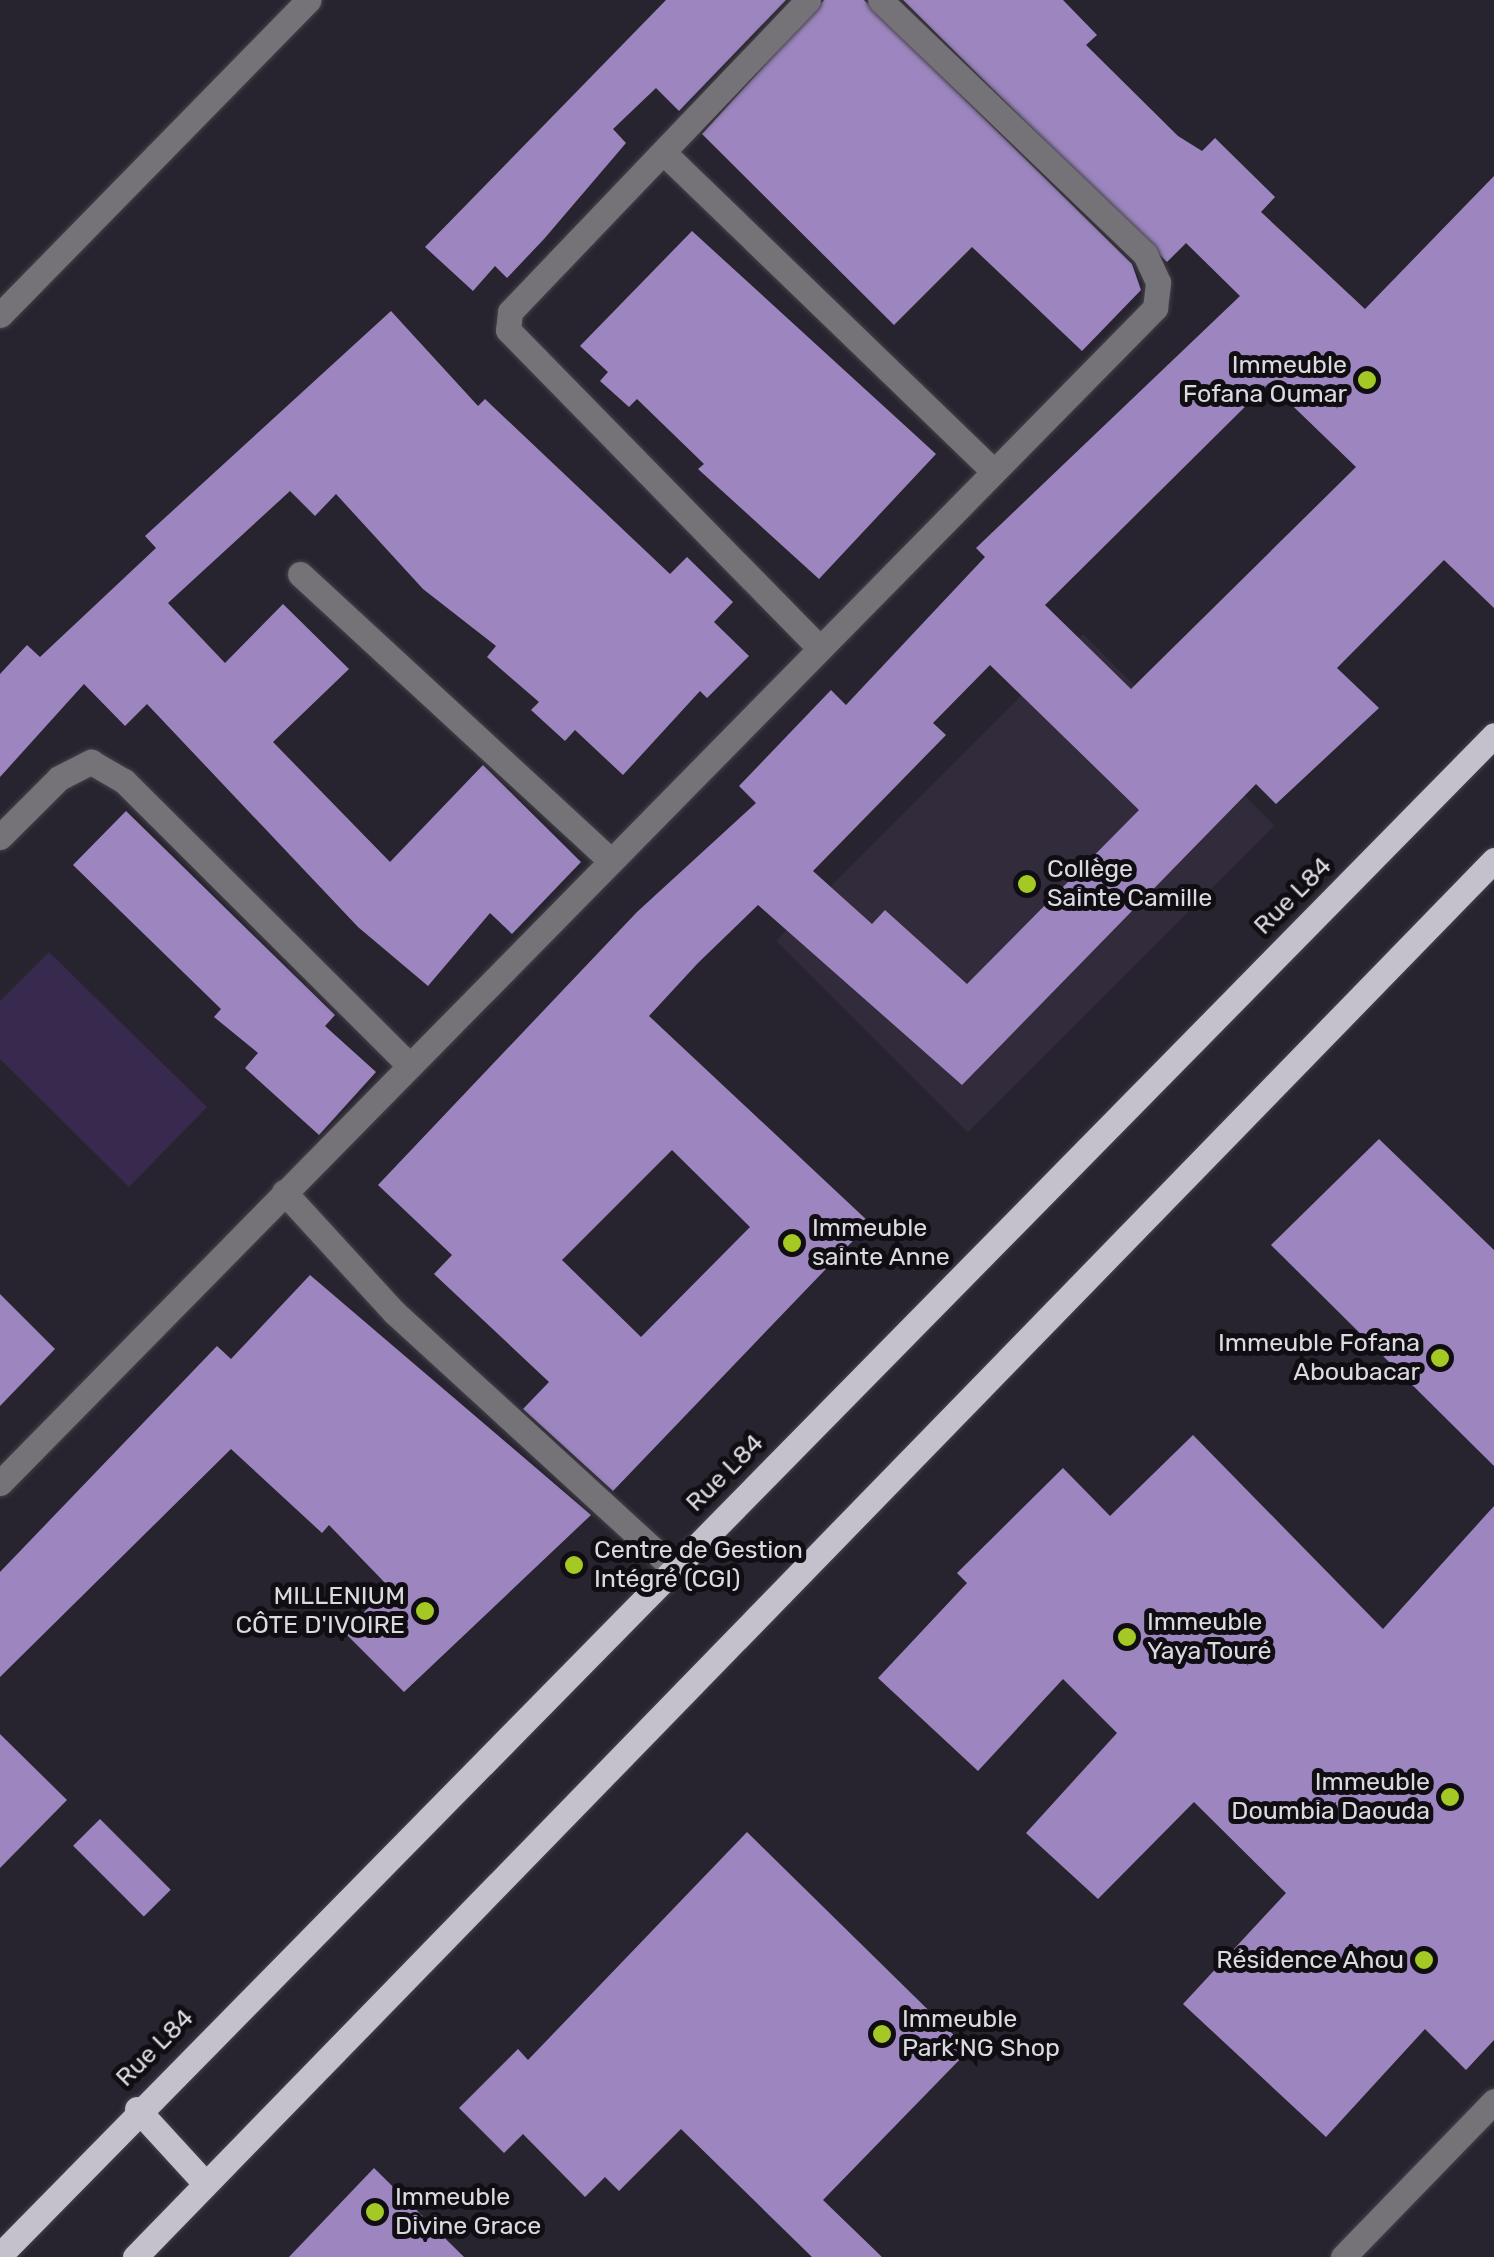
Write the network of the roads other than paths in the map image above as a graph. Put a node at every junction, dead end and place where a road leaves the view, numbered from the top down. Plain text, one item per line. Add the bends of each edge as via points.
1 (309, 0) edge
2 (808, 0) edge
3 (880, 0) edge
4 (664, 153) junction
5 (0, 315) edge
6 (990, 468) junction
7 (300, 574) dead end
8 (816, 646) junction
9 (1494, 735) edge
10 (0, 837) edge
11 (609, 859) junction
12 (1494, 860) edge
13 (408, 1064) junction
14 (284, 1192) junction
15 (5, 1468) edge
16 (674, 1569) junction
17 (1494, 2101) edge
18 (136, 2110) junction
19 (203, 2181) junction
20 (0, 2255) edge
21 (135, 2257) edge
22 (1343, 2257) edge

1 - 5 street
2 - 4 street
3 - 6 street via 1145,254 1158,282 1155,308
4 - 6 street
4 - 8 street via 510,312 508,330
6 - 8 street
7 - 11 street
8 - 11 street
9 - 16 main road, Rue L84
10 - 13 street via 58,778 91,762 124,781
11 - 13 street
12 - 19 main road
13 - 14 street
14 - 15 street
14 - 16 street via 394,1312
16 - 18 main road, Rue L84
17 - 22 street
18 - 19 main road
18 - 20 main road, Rue L84
19 - 21 main road

